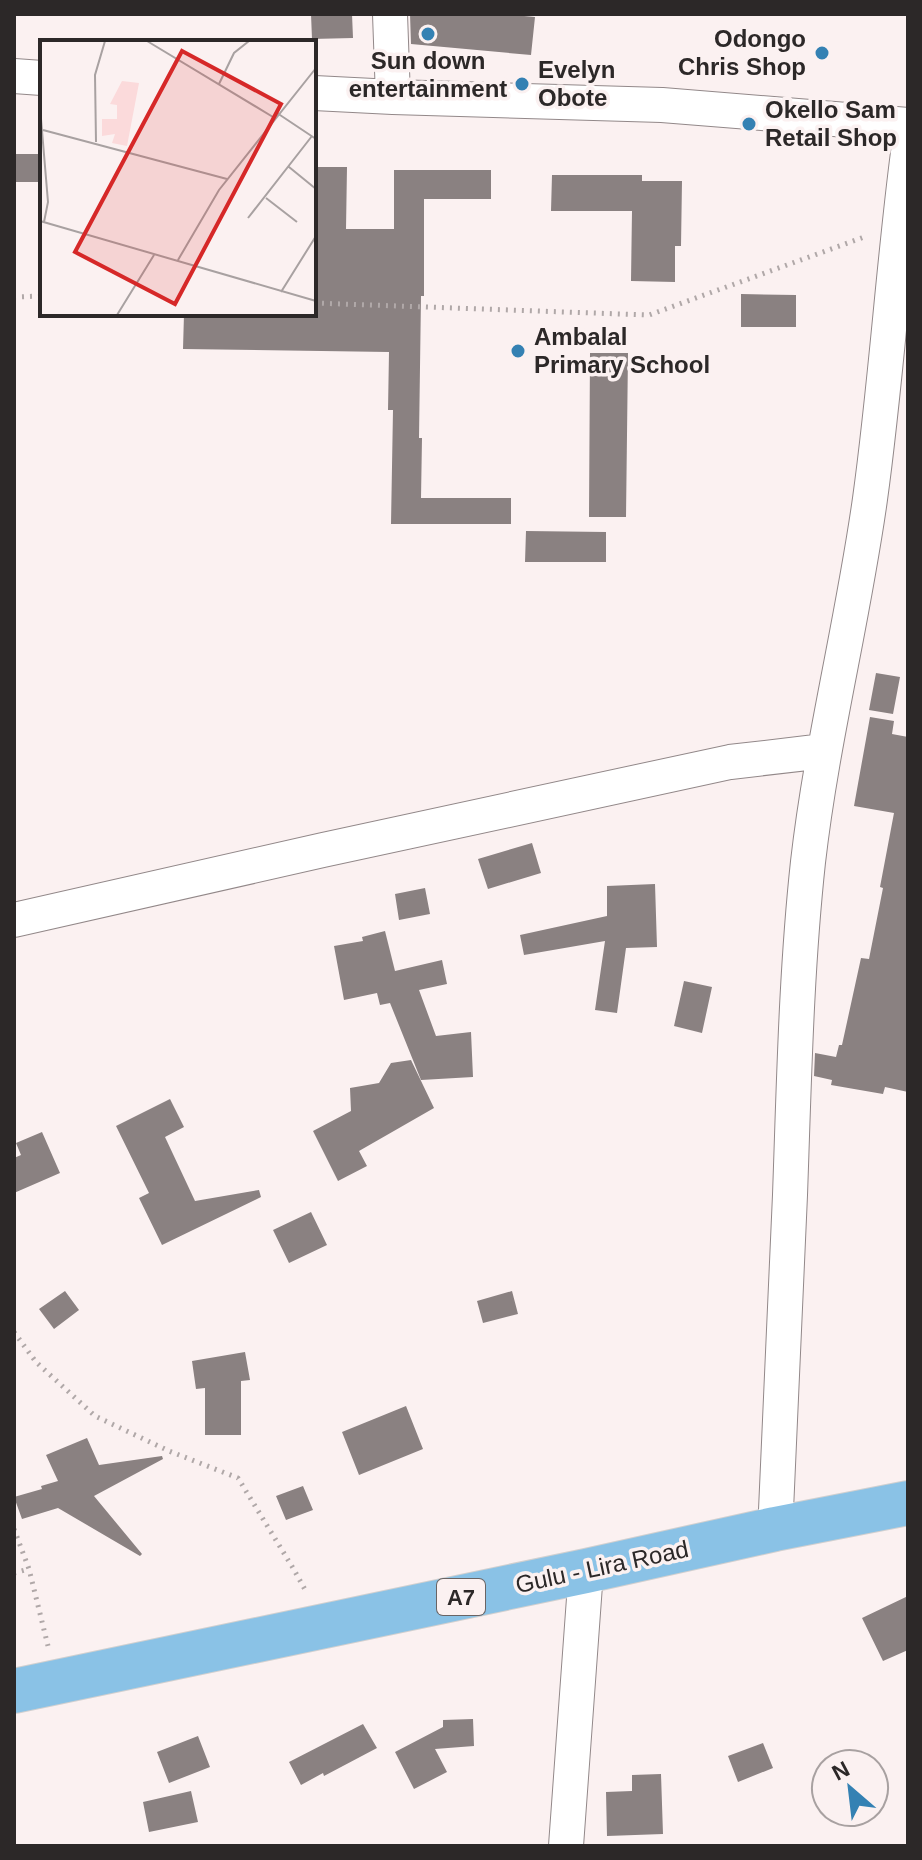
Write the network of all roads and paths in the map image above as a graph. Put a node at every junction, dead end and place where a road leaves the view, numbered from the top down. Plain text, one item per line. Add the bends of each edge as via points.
1 (390, 14) edge
2 (14, 76) edge
3 (40, 78) edge
4 (316, 93) edge
5 (393, 97) junction
6 (908, 125) edge
7 (908, 153) edge
8 (899, 224) junction
9 (40, 296) edge
10 (14, 297) edge
11 (316, 303) edge
12 (824, 751) junction
13 (14, 920) edge
14 (14, 1332) edge
15 (908, 1503) edge
16 (14, 1529) edge
17 (775, 1529) junction
18 (29, 1569) junction
19 (586, 1571) junction
20 (14, 1573) edge
21 (324, 1626) junction
22 (57, 1682) junction
23 (14, 1691) edge
24 (566, 1846) edge

1 - 5 street
2 - 3 street
4 - 5 street
5 - 6 street via 662,105
7 - 8 street
8 - 11 path via 649,315
8 - 12 street via 870,498
9 - 10 path
12 - 13 street via 730,762
12 - 17 street via 797,999
14 - 21 path via 36,1362 95,1416 238,1478
15 - 17 main road, Gulu - Lira Road / A7
16 - 18 path
17 - 19 main road, Gulu - Lira Road / A7
18 - 20 path
18 - 22 path
19 - 21 main road, Gulu - Lira Road / A7
19 - 24 street
21 - 22 main road, Gulu - Lira Road / A7
22 - 23 main road, Gulu - Lira Road / A7

